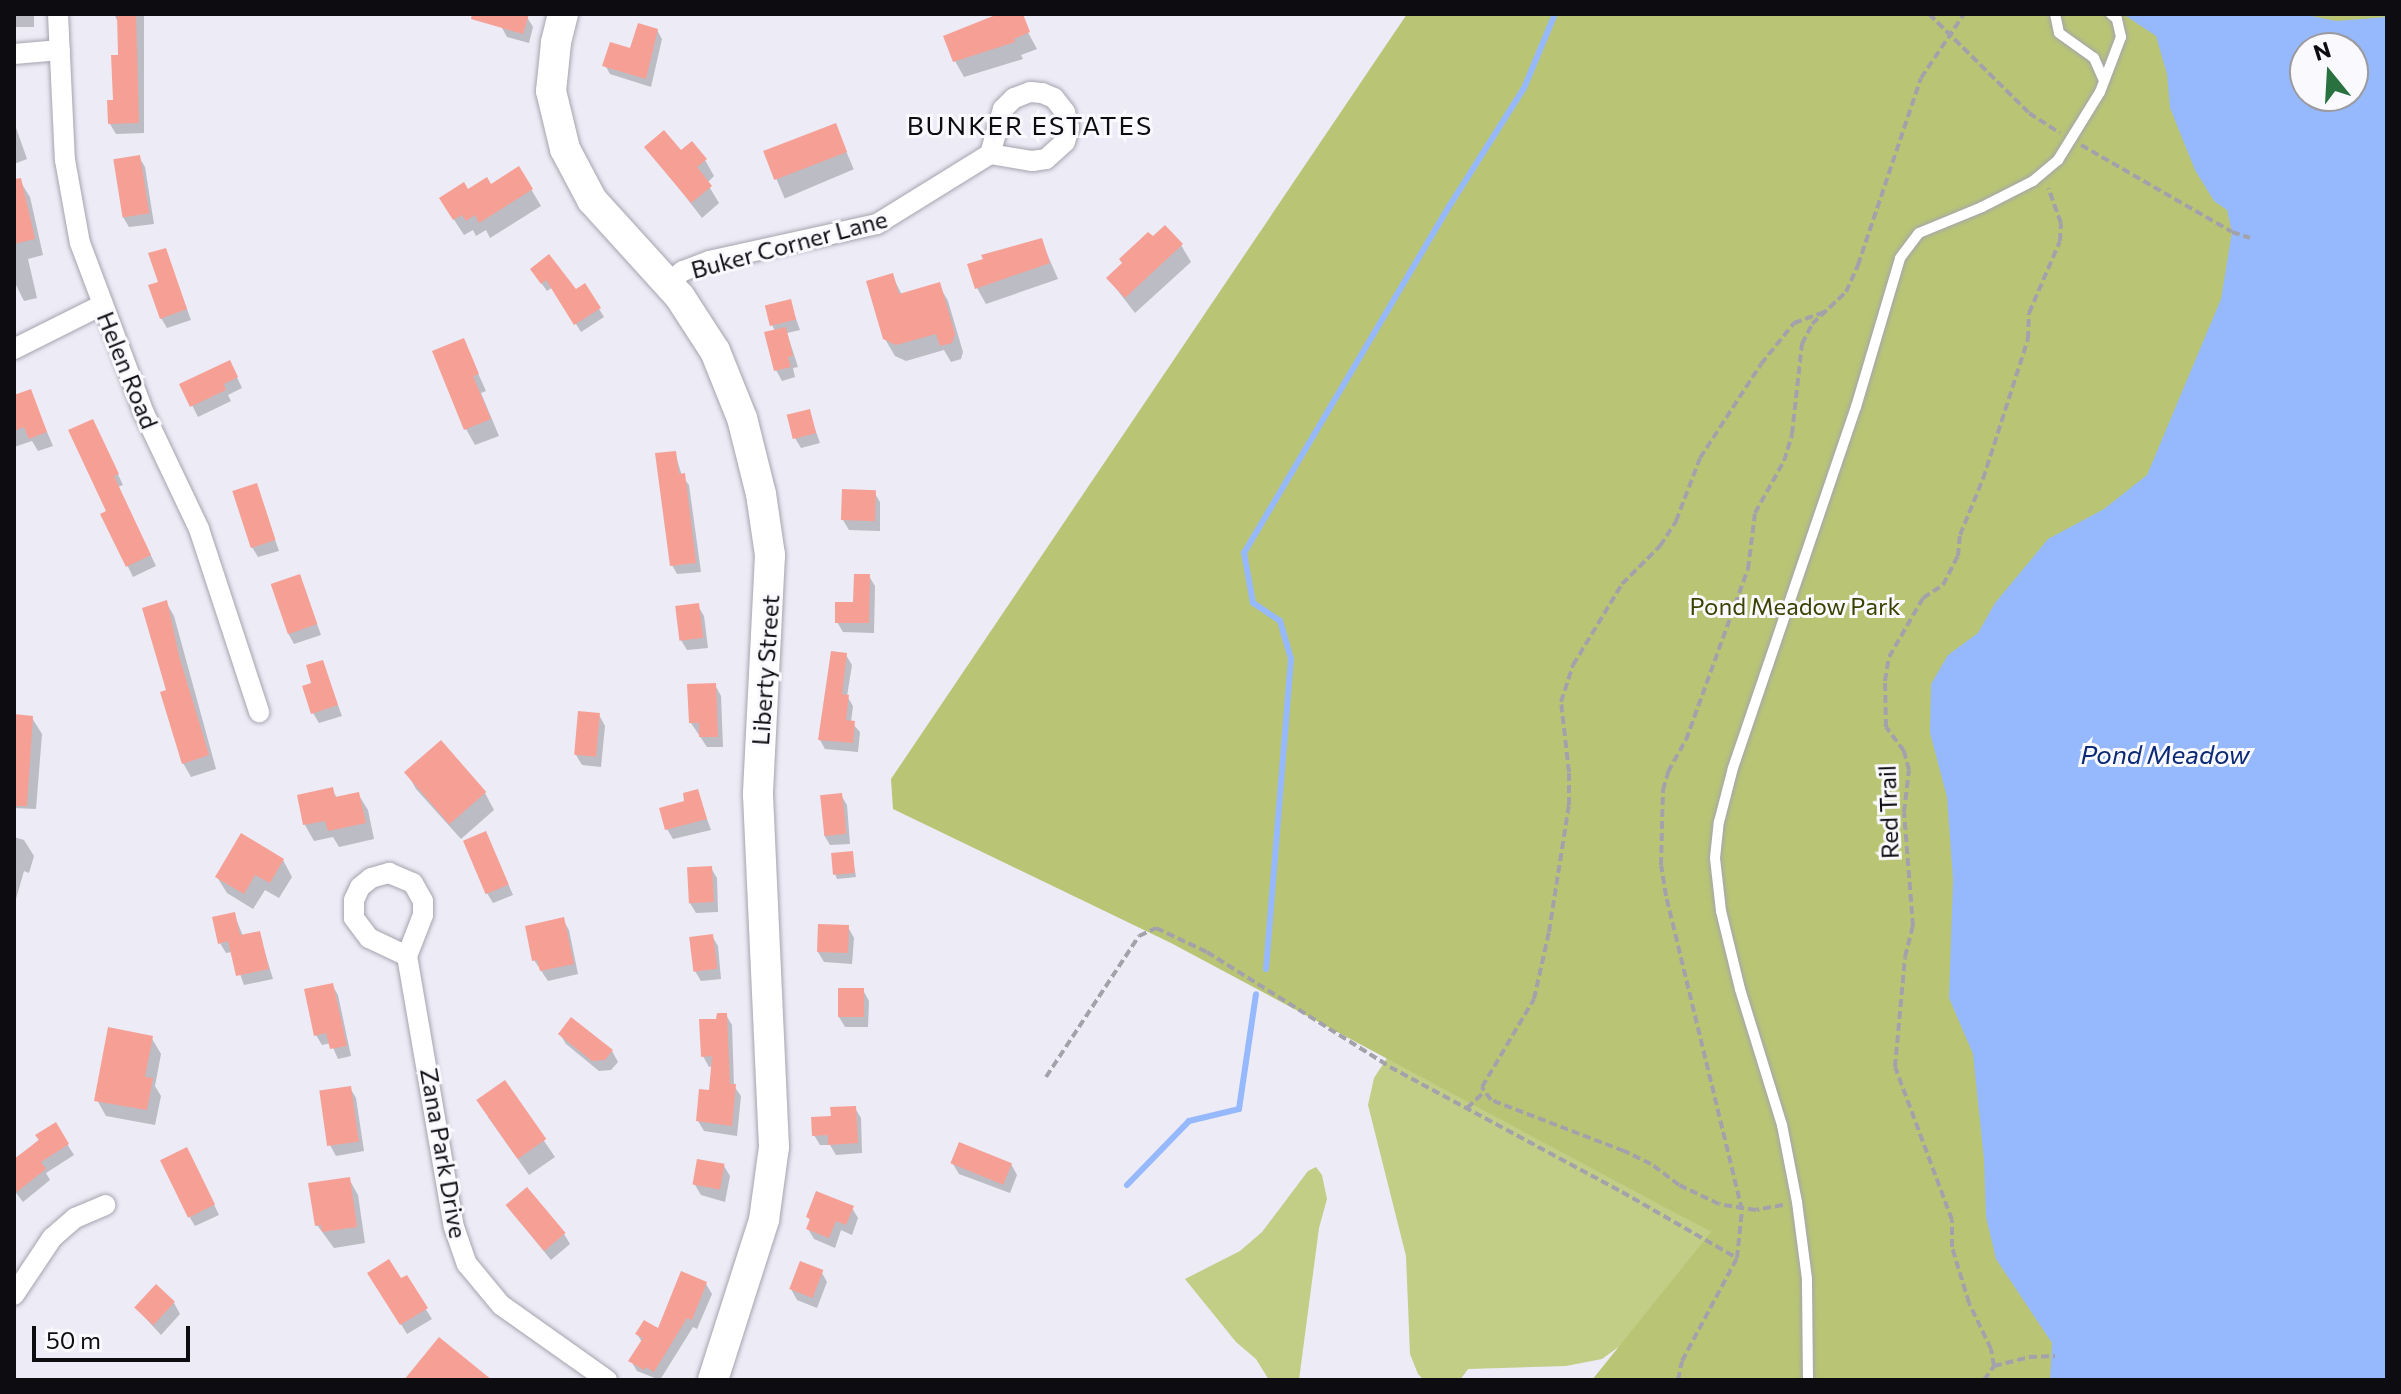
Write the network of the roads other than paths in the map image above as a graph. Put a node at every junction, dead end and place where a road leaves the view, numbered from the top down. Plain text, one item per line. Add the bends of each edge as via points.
1 (58, 14) edge
2 (563, 14) edge
3 (2055, 14) edge
4 (2111, 14) edge
5 (60, 50) junction
6 (14, 54) edge
7 (2104, 80) junction
8 (990, 154) dead end
9 (668, 283) junction
10 (102, 305) junction
11 (14, 349) edge
12 (259, 712) dead end
13 (407, 956) dead end
14 (105, 1205) dead end
15 (14, 1295) edge
16 (607, 1380) edge
17 (713, 1380) edge
18 (1808, 1380) edge

1 - 5 street, Helen Road
2 - 9 main road, Liberty Street via 551,91 570,163 592,200
3 - 7 lane via 2059,33 2094,58
4 - 7 lane via 2121,37
5 - 6 street
5 - 10 street, Helen Road via 69,192
7 - 18 lane via 2072,140 2045,174 1919,233 1900,258 1719,822 1715,858 1721,911 1782,1125 1797,1202 1807,1279
8 - 9 street, Buker Corner Lane via 877,224 709,261
9 - 17 main road, Liberty Street via 707,337 735,398 761,494 771,564 758,795 774,1147 762,1229
10 - 11 street
10 - 12 street, Helen Road via 144,413 199,529
13 - 16 street, Zana Park Drive via 454,1227 467,1264 501,1305
14 - 15 street via 75,1218 52,1238

